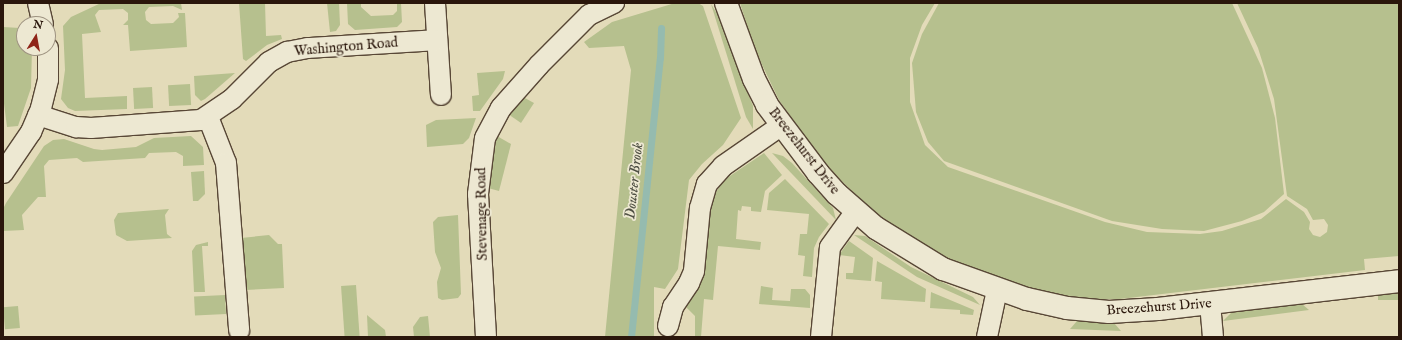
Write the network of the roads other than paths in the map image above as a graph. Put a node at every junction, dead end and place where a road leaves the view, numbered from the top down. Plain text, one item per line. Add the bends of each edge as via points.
1 (38, 3) edge
2 (435, 3) edge
3 (614, 3) edge
4 (726, 3) edge
5 (41, 16) edge
6 (437, 40) junction
7 (48, 56) edge
8 (441, 95) dead end
9 (38, 115) junction
10 (208, 117) junction
11 (782, 125) junction
12 (3, 173) edge
13 (856, 211) junction
14 (1399, 281) edge
15 (997, 290) junction
16 (1210, 304) junction
17 (668, 326) dead end
18 (239, 330) dead end
19 (486, 337) edge
20 (821, 337) edge
21 (987, 337) edge
22 (1213, 337) edge

1 - 5 street
2 - 6 street
3 - 19 street, Stevenage Road via 589,15 539,65 501,108 485,138 478,194
4 - 11 street, Breezehurst Drive via 754,80
6 - 8 street
6 - 10 street, Washington Road via 308,48 287,52 270,62 232,99
7 - 9 street via 47,86
9 - 10 street, Washington Road via 76,127 91,128 177,123
9 - 12 street via 27,138
10 - 18 street via 226,162
11 - 13 street, Breezehurst Drive via 829,186
11 - 17 street via 724,166 707,184 700,208 694,271 673,307
13 - 15 street, Breezehurst Drive via 916,254 943,269
13 - 20 street via 830,247
14 - 16 street, Breezehurst Drive
15 - 16 street, Breezehurst Drive via 1054,306 1094,311 1137,311
15 - 21 street
16 - 22 street

